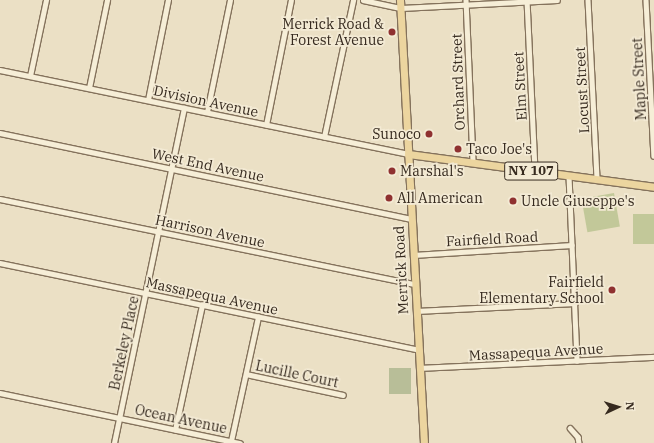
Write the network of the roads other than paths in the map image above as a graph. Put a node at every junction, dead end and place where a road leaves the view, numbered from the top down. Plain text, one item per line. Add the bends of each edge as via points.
1 (46, 0) edge
2 (107, 0) edge
3 (168, 0) edge
4 (230, 0) edge
5 (291, 0) edge
6 (353, 0) edge
7 (363, 0) edge
8 (400, 0) edge
9 (557, 0) edge
10 (588, 0) edge
11 (646, 0) edge
12 (527, 1) edge
13 (466, 2) edge
14 (401, 8) junction
15 (0, 70) edge
16 (30, 76) junction
17 (89, 88) junction
18 (148, 100) junction
19 (184, 108) junction
20 (207, 112) junction
21 (266, 125) junction
22 (0, 133) edge
23 (324, 137) junction
24 (408, 154) junction
25 (654, 156) edge
26 (473, 163) junction
27 (171, 169) junction
28 (535, 171) junction
29 (569, 176) junction
30 (597, 179) junction
31 (654, 187) edge
32 (0, 199) edge
33 (412, 219) junction
34 (158, 231) junction
35 (572, 245) junction
36 (413, 255) junction
37 (0, 263) edge
38 (415, 284) junction
39 (145, 293) junction
40 (575, 303) junction
41 (202, 305) junction
42 (416, 311) junction
43 (258, 317) junction
44 (419, 350) junction
45 (654, 357) edge
46 (577, 361) junction
47 (420, 368) junction
48 (246, 374) junction
49 (0, 393) edge
50 (343, 395) dead end
51 (119, 418) junction
52 (570, 428) dead end
53 (175, 430) junction
54 (235, 442) edge
55 (114, 443) edge
56 (424, 443) edge
57 (579, 443) edge

1 - 16 street
2 - 17 street
3 - 18 street
4 - 20 street
5 - 21 street
6 - 23 street
7 - 14 street
8 - 14 main road, Merrick Road
9 - 12 street
10 - 30 street, Locust Street
11 - 25 street, Maple Street
12 - 13 street
12 - 28 street, Elm Street
13 - 14 street
13 - 26 street, Orchard Street
14 - 24 main road, Merrick Road
15 - 16 street, Division Avenue
16 - 17 street, Division Avenue
17 - 18 street, Division Avenue
18 - 19 street, Division Avenue
19 - 20 street, Division Avenue
19 - 27 street, Berkeley Place
20 - 21 street, Division Avenue
21 - 23 street, Division Avenue
22 - 27 street, West End Avenue
23 - 24 street, Division Avenue
24 - 26 main road, NY 107
24 - 33 main road, Merrick Road
26 - 28 main road, NY 107
27 - 33 street, West End Avenue
27 - 34 street, Berkeley Place
28 - 29 main road, NY 107
29 - 30 main road, NY 107
29 - 35 street
30 - 31 main road, NY 107
32 - 34 street, Harrison Avenue
33 - 36 main road, Merrick Road
34 - 38 street, Harrison Avenue
34 - 39 street, Berkeley Place
35 - 36 street, Fairfield Road
35 - 40 street
36 - 38 main road, Merrick Road
37 - 39 street, Massapequa Avenue
38 - 42 main road, Merrick Road
39 - 41 street, Massapequa Avenue
39 - 51 street, Berkeley Place
40 - 42 street
40 - 46 street
41 - 43 street, Massapequa Avenue
41 - 53 street
42 - 44 main road, Merrick Road
43 - 44 street, Massapequa Avenue
43 - 48 street
44 - 47 main road, Merrick Road
45 - 46 street, Massapequa Avenue
46 - 47 street, Massapequa Avenue
47 - 56 main road, Merrick Road
48 - 50 street, Lucille Court
48 - 54 street
49 - 51 street, Ocean Avenue
51 - 53 street, Ocean Avenue
51 - 55 street, Berkeley Place
52 - 57 street via 578,437
53 - 54 street, Ocean Avenue

